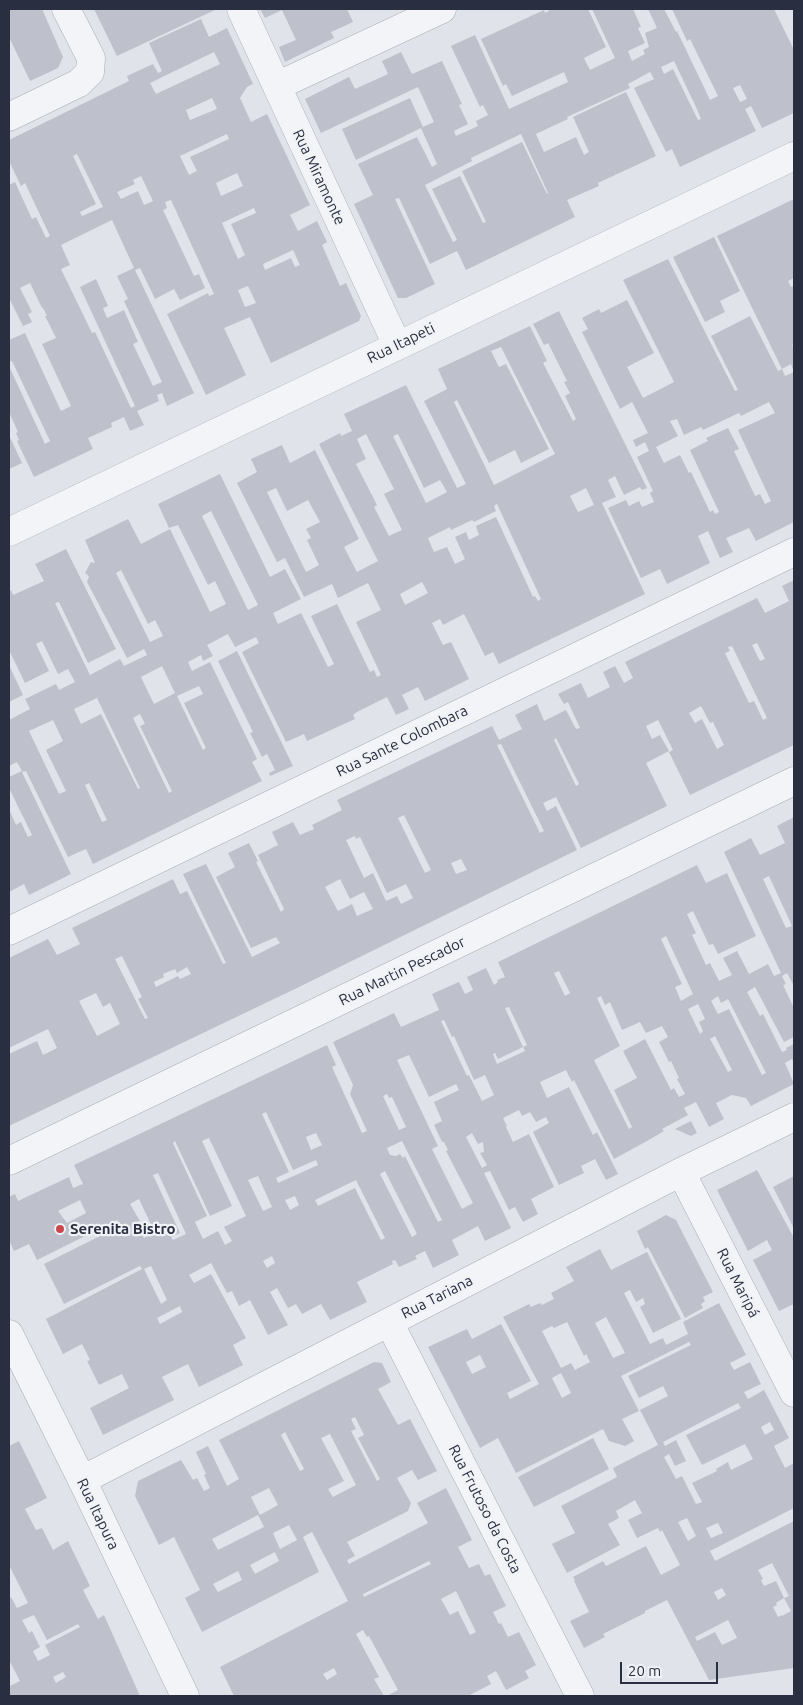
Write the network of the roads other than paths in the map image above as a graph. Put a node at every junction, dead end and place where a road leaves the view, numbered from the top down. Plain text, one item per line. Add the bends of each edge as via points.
1 (66, 9) edge
2 (241, 9) edge
3 (442, 9) edge
4 (277, 86) junction
5 (9, 117) edge
6 (794, 156) edge
7 (397, 345) junction
8 (9, 532) edge
9 (794, 552) edge
10 (794, 782) edge
11 (9, 931) edge
12 (794, 1117) edge
13 (9, 1161) edge
14 (681, 1172) junction
15 (389, 1322) junction
16 (9, 1334) edge
17 (794, 1393) edge
18 (82, 1480) junction
19 (185, 1696) edge
20 (580, 1696) edge

1 - 5 street via 91,58 90,72 79,83
2 - 4 street, Rua Miramonte
3 - 4 street
4 - 7 street, Rua Miramonte
6 - 7 street, Rua Itapeti
7 - 8 street, Rua Itapeti
9 - 11 street, Rua Sante Colombara
10 - 13 street, Rua Martin Pescador
12 - 14 street, Rua Tariana
14 - 15 street, Rua Tariana
14 - 17 street, Rua Maripá
15 - 18 street, Rua Tariana
15 - 20 street, Rua Frutoso da Costa
16 - 18 street, Rua Itapura
18 - 19 street, Rua Itapura

